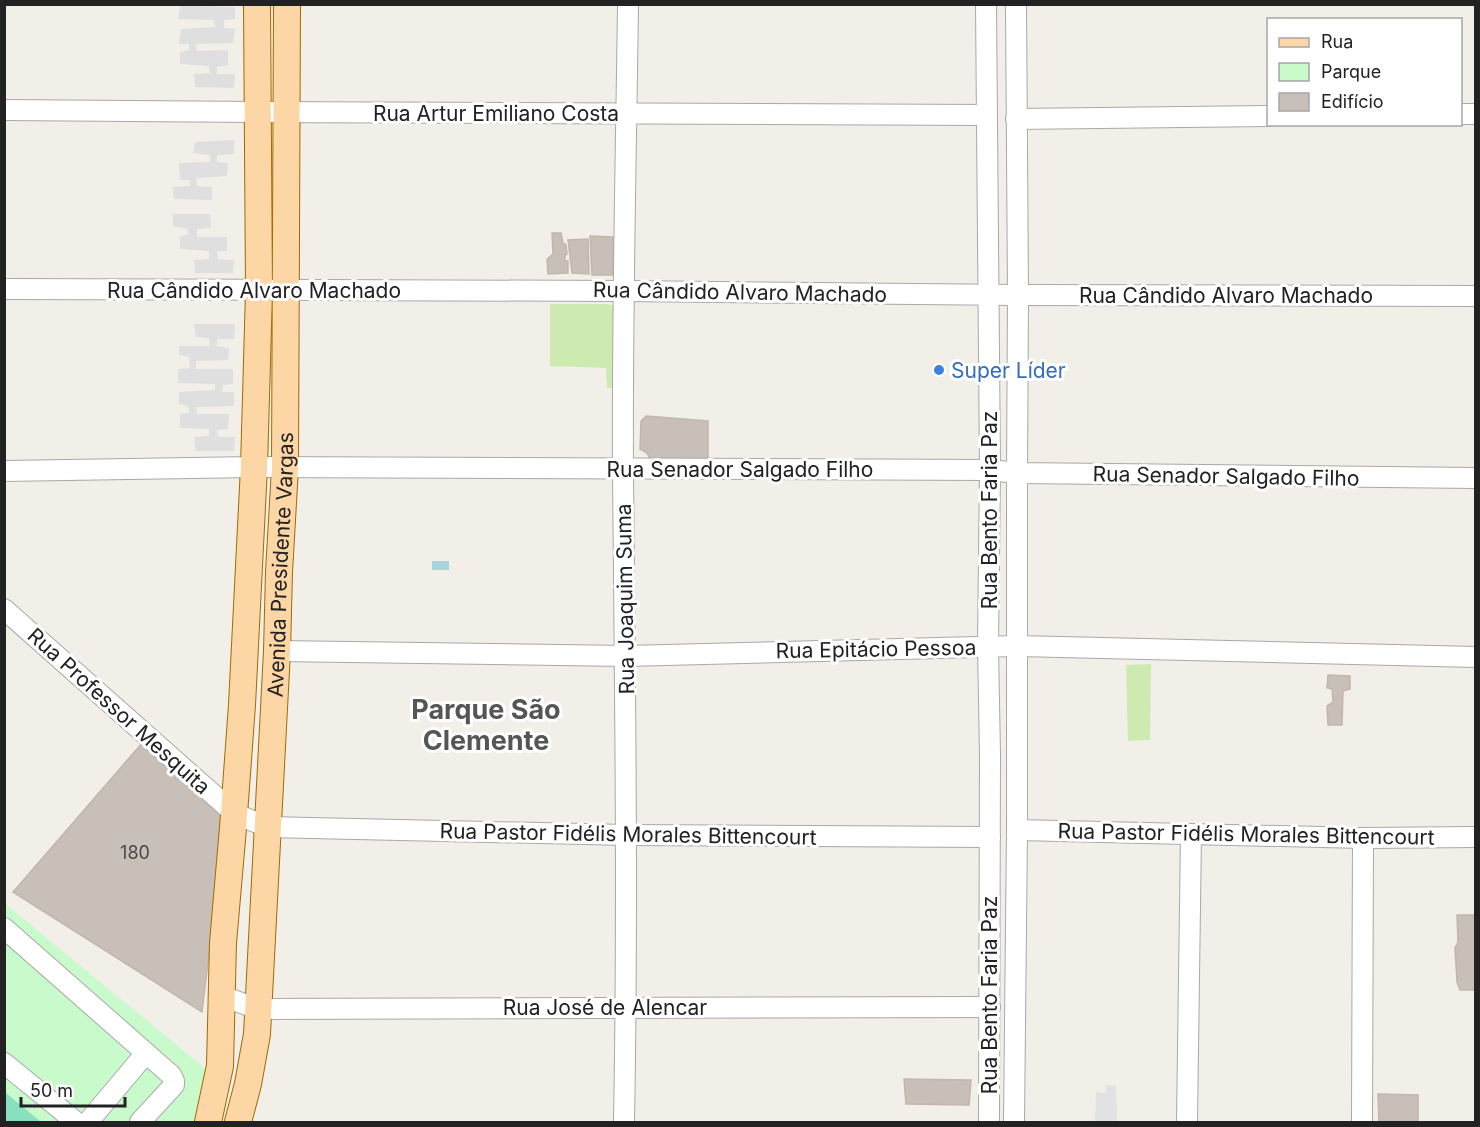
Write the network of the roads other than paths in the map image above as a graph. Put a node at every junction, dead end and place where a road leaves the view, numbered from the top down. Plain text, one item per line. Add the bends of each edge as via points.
1 (257, 4) edge
2 (287, 4) edge
3 (628, 4) edge
4 (986, 4) edge
5 (1016, 4) edge
6 (4, 110) edge
7 (259, 112) junction
8 (286, 112) junction
9 (627, 114) junction
10 (987, 115) junction
11 (1267, 116) edge
12 (1016, 119) junction
13 (4, 289) edge
14 (286, 290) junction
15 (259, 291) junction
16 (625, 291) junction
17 (989, 294) junction
18 (1018, 295) junction
19 (1476, 296) edge
20 (254, 467) junction
21 (285, 468) junction
22 (623, 469) junction
23 (990, 470) junction
24 (4, 471) edge
25 (1017, 473) junction
26 (1476, 478) edge
27 (4, 609) edge
28 (988, 646) junction
29 (1017, 646) junction
30 (277, 651) junction
31 (626, 656) junction
32 (1476, 657) edge
33 (234, 813) junction
34 (267, 827) junction
35 (1017, 830) junction
36 (1191, 834) junction
37 (627, 835) junction
38 (990, 837) junction
39 (1476, 837) edge
40 (1363, 838) junction
41 (4, 928) edge
42 (222, 996) junction
43 (626, 1007) junction
44 (990, 1007) junction
45 (258, 1009) junction
46 (146, 1053) junction
47 (4, 1063) edge
48 (76, 1122) edge
49 (88, 1122) edge
50 (140, 1122) edge
51 (208, 1122) edge
52 (238, 1122) edge
53 (624, 1122) edge
54 (989, 1122) edge
55 (1014, 1122) edge
56 (1187, 1122) edge
57 (1362, 1122) edge

1 - 7 main road, Avenida Presidente Vargas
2 - 8 main road, Avenida Presidente Vargas
3 - 9 street, Rua Joaquim Suma
4 - 10 street, Rua Bento Faria Paz
5 - 12 street, Rua Bento Faria Paz
6 - 7 street, Rua Artur Emiliano Costa
7 - 8 street, Rua Artur Emiliano Costa
7 - 15 main road, Avenida Presidente Vargas
8 - 9 street, Rua Artur Emiliano Costa
8 - 14 main road, Avenida Presidente Vargas
9 - 10 street, Rua Artur Emiliano Costa
9 - 16 street, Rua Joaquim Suma
10 - 17 street, Rua Bento Faria Paz
11 - 12 street
12 - 18 street, Rua Bento Faria Paz
13 - 15 street, Rua Cândido Alvaro Machado
14 - 15 street, Rua Cândido Alvaro Machado
14 - 16 street, Rua Cândido Alvaro Machado
14 - 21 main road, Avenida Presidente Vargas
15 - 20 main road, Avenida Presidente Vargas
16 - 17 street, Rua Cândido Alvaro Machado
16 - 22 street, Rua Joaquim Suma
17 - 18 street, Rua Cândido Alvaro Machado
17 - 23 street, Rua Bento Faria Paz
18 - 19 street, Rua Cândido Alvaro Machado
18 - 25 street, Rua Bento Faria Paz
20 - 21 street, Rua Senador Salgado Filho
20 - 24 street, Rua Senador Salgado Filho
20 - 33 main road, Avenida Presidente Vargas
21 - 22 street, Rua Senador Salgado Filho
21 - 30 main road, Avenida Presidente Vargas
22 - 23 street, Rua Senador Salgado Filho
22 - 31 street, Rua Joaquim Suma
23 - 25 street, Rua Senador Salgado Filho
23 - 28 street, Rua Bento Faria Paz
25 - 26 street, Rua Senador Salgado Filho
25 - 29 street, Rua Bento Faria Paz
27 - 33 street, Rua Professor Mesquita
28 - 29 street, Rua Epitácio Pessoa
28 - 31 street, Rua Epitácio Pessoa
28 - 38 street, Rua Bento Faria Paz
29 - 32 street, Rua Epitácio Pessoa
29 - 35 street, Rua Bento Faria Paz
30 - 31 street, Rua Epitácio Pessoa
30 - 34 main road, Avenida Presidente Vargas
31 - 37 street, Rua Joaquim Suma
33 - 34 street, Rua Professor Mesquita
33 - 42 main road, Avenida Presidente Vargas
34 - 37 street, Rua Pastor Fidélis Morales Bittencourt
34 - 45 main road, Avenida Presidente Vargas
35 - 36 street, Rua Pastor Fidélis Morales Bittencourt
35 - 55 street, Rua Bento Faria Paz
36 - 40 street, Rua Pastor Fidélis Morales Bittencourt
36 - 56 street
37 - 38 street, Rua Pastor Fidélis Morales Bittencourt
37 - 43 street, Rua Joaquim Suma
38 - 44 street, Rua Bento Faria Paz
39 - 40 street, Rua Pastor Fidélis Morales Bittencourt
40 - 57 street
41 - 46 street
42 - 45 street, Rua José de Alencar
42 - 51 main road, Avenida Presidente Vargas via 220,1066
43 - 44 street, Rua José de Alencar
43 - 45 street, Rua José de Alencar
43 - 53 street, Rua Joaquim Suma
44 - 54 street, Rua Bento Faria Paz
45 - 52 main road, Avenida Presidente Vargas via 257,1034
46 - 49 street
46 - 50 street via 171,1075 174,1086
47 - 48 street

